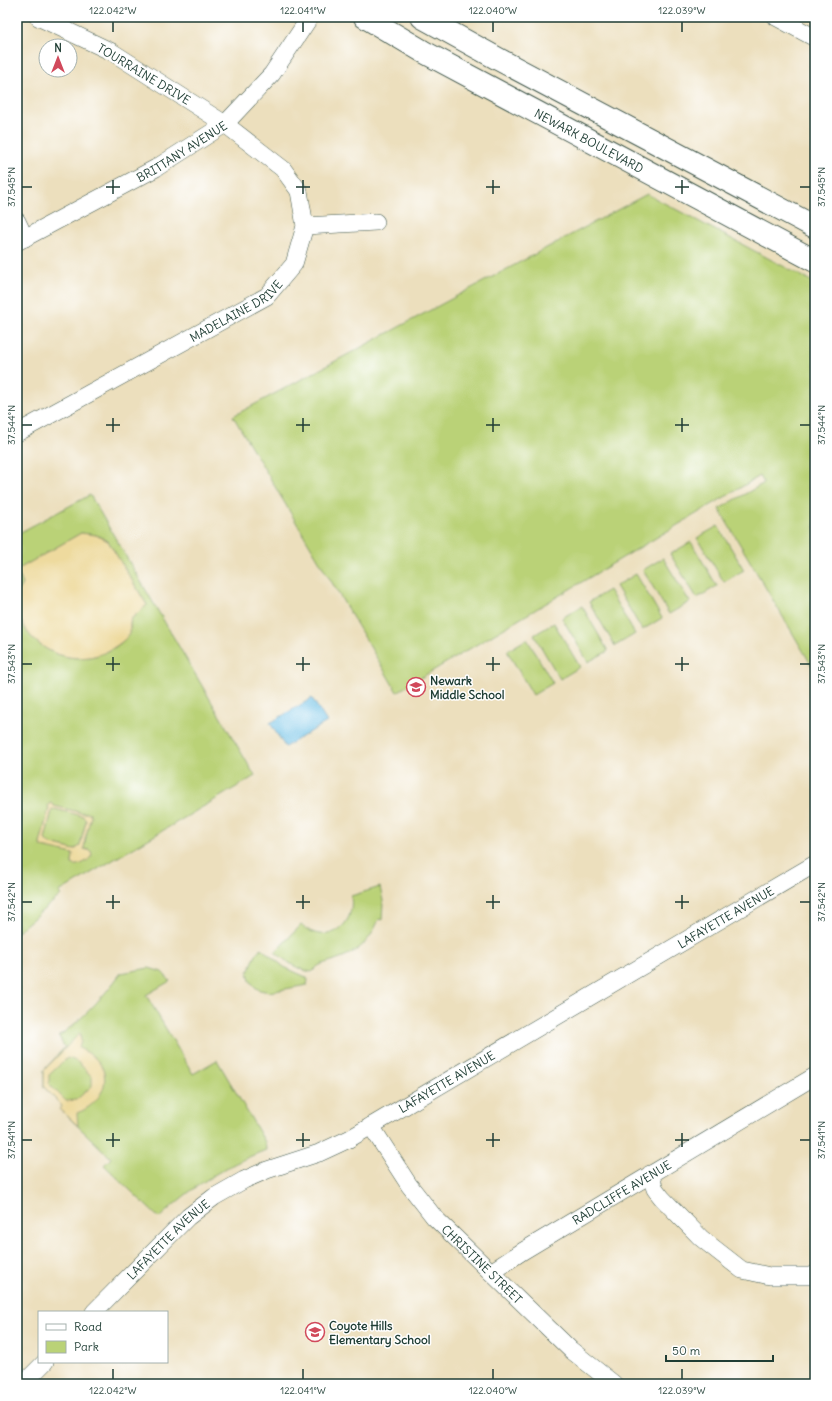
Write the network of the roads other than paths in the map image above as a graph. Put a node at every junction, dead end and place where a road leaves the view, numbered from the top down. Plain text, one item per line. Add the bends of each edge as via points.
1 (38, 17) edge
2 (310, 17) edge
3 (365, 17) edge
4 (422, 17) edge
5 (776, 17) edge
6 (815, 38) edge
7 (225, 124) junction
8 (17, 221) edge
9 (376, 222) dead end
10 (305, 226) junction
11 (815, 227) edge
12 (21, 240) edge
13 (815, 260) edge
14 (17, 433) edge
15 (815, 864) edge
16 (815, 1076) edge
17 (371, 1126) junction
18 (650, 1174) junction
19 (491, 1272) junction
20 (815, 1274) edge
21 (95, 1311) edge
22 (44, 1363) edge
23 (23, 1384) edge
24 (614, 1384) edge

1 - 7 street, TOURRAINE DRIVE via 112,52
2 - 7 street, BRITTANY AVENUE via 272,74
3 - 13 main road, NEWARK BOULEVARD via 424,52
4 - 11 main road
5 - 6 street
7 - 10 street, MADELAINE DRIVE via 283,169 299,191
7 - 12 street, BRITTANY AVENUE via 156,168
8 - 12 street
9 - 10 street
10 - 14 street, MADELAINE DRIVE via 294,264 267,296
15 - 17 street, LAFAYETTE AVENUE
16 - 18 street, RADCLIFFE AVENUE
17 - 19 street, CHRISTINE STREET via 409,1185 434,1217
17 - 21 street, LAFAYETTE AVENUE via 319,1153 267,1170 214,1197 188,1217
18 - 19 street, RADCLIFFE AVENUE
18 - 20 street via 655,1189 662,1198 701,1238 742,1270 770,1276
19 - 24 street, CHRISTINE STREET via 571,1350
22 - 23 street

